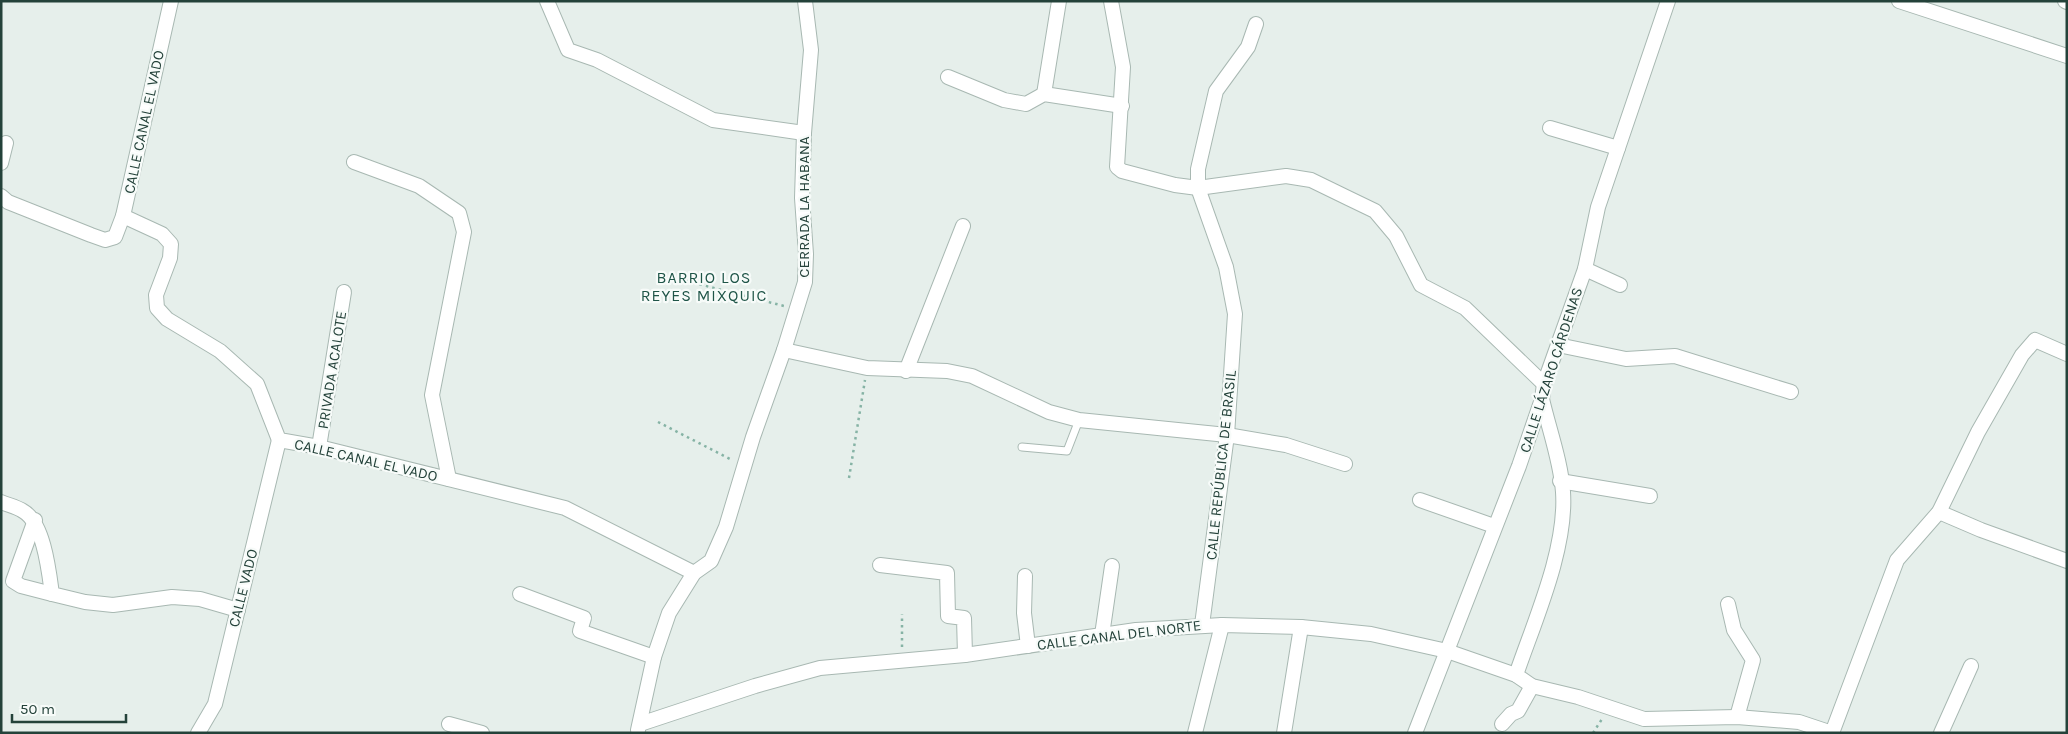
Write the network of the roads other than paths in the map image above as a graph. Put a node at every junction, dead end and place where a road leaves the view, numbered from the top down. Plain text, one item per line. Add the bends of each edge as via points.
1 (171, 1) edge
2 (547, 1) edge
3 (805, 1) edge
4 (1058, 1) edge
5 (1111, 1) edge
6 (1668, 1) edge
7 (1899, 1) edge
8 (1256, 24) dead end
9 (2067, 56) edge
10 (948, 77) dead end
11 (1044, 94) junction
12 (1122, 106) junction
13 (1550, 128) dead end
14 (804, 133) junction
15 (6, 143) dead end
16 (1618, 148) junction
17 (354, 162) dead end
18 (1, 163) edge
19 (1198, 188) junction
20 (1, 196) edge
21 (123, 216) junction
22 (964, 226) dead end
23 (1585, 269) junction
24 (1620, 285) dead end
25 (344, 292) dead end
26 (1558, 345) junction
27 (784, 350) junction
28 (2067, 354) edge
29 (906, 371) junction
30 (1544, 384) junction
31 (1791, 392) dead end
32 (1542, 399) junction
33 (1079, 420) junction
34 (1227, 435) junction
35 (279, 440) junction
36 (319, 447) junction
37 (1022, 447) dead end
38 (1346, 464) dead end
39 (449, 479) junction
40 (1560, 481) junction
41 (1650, 496) dead end
42 (1420, 500) dead end
43 (1, 502) edge
44 (1939, 512) junction
45 (35, 520) junction
46 (1494, 526) junction
47 (2067, 561) edge
48 (880, 566) dead end
49 (1112, 566) dead end
50 (694, 573) junction
51 (1025, 576) dead end
52 (52, 594) junction
53 (520, 594) dead end
54 (1728, 604) dead end
55 (238, 610) junction
56 (1202, 625) junction
57 (1222, 625) junction
58 (1301, 627) junction
59 (1102, 635) junction
60 (1028, 646) junction
61 (1447, 651) junction
62 (965, 655) junction
63 (654, 657) junction
64 (1971, 666) dead end
65 (1516, 675) junction
66 (1532, 686) junction
67 (1737, 717) junction
68 (1644, 719) junction
69 (448, 724) dead end
70 (1502, 724) dead end
71 (639, 728) edge
72 (198, 733) edge
73 (482, 733) edge
74 (1195, 733) edge
75 (1284, 733) edge
76 (1415, 733) edge
77 (1641, 733) edge
78 (1832, 733) edge
79 (1941, 733) edge

1 - 21 street, CALLE CANAL EL VADO
2 - 14 street via 568,50 597,60 713,120
3 - 14 street, CERRADA LA HABANA via 811,50
4 - 11 street
5 - 12 street via 1123,67
6 - 16 street, CALLE LÁZARO CÁRDENAS
7 - 9 street
8 - 19 street, CALLE REPÚBLICA DE BRASIL via 1248,47 1216,91 1198,169
10 - 11 street via 1004,100 1026,104
11 - 12 street
12 - 19 street via 1117,167 1122,171
13 - 16 street
14 - 27 street, CERRADA LA HABANA via 805,282
15 - 18 street
16 - 23 street, CALLE LÁZARO CÁRDENAS via 1598,207
17 - 39 street via 419,186 459,213 464,232 432,395
19 - 30 street via 1286,176 1311,180 1374,211 1396,236 1421,285 1465,308
19 - 34 street, CALLE REPÚBLICA DE BRASIL via 1226,267 1235,314
20 - 21 street via 8,202 105,240 116,237
21 - 35 street, CALLE CANAL EL VADO via 162,234 171,244 170,258 156,295 157,308 167,319 220,351 257,384
22 - 29 street
23 - 24 street
23 - 26 street, CALLE LÁZARO CÁRDENAS
25 - 36 street, PRIVADA ACALOTE
26 - 30 street, CALLE LÁZARO CÁRDENAS
26 - 31 street via 1626,359 1675,356
27 - 29 street via 867,368
27 - 50 street, CERRADA LA HABANA via 726,527 711,562
28 - 44 street via 2035,340 2017,363 1978,432
29 - 33 street via 972,376 1049,412
30 - 32 street, CALLE LÁZARO CÁRDENAS
32 - 40 street
32 - 46 street, CALLE LÁZARO CÁRDENAS
33 - 34 street
33 - 37 lane via 1067,451
34 - 38 street via 1286,445
34 - 56 street, CALLE REPÚBLICA DE BRASIL
35 - 36 street, CALLE CANAL EL VADO
35 - 55 street, CALLE VADO
36 - 39 street, CALLE CANAL EL VADO
39 - 50 street, CALLE CANAL EL VADO via 565,508
40 - 41 street
40 - 65 street via 1563,506 1556,551
42 - 46 street
43 - 45 street via 24,511
44 - 47 street
44 - 78 street via 1897,560
45 - 52 street via 48,562
45 - 52 street via 14,581
46 - 61 street, CALLE LÁZARO CÁRDENAS
48 - 62 street via 947,573 948,616 964,618
49 - 59 street
50 - 63 street, CERRADA LA HABANA via 669,613
51 - 60 street via 1024,613
52 - 55 street via 113,605 172,597 200,599
53 - 63 street via 584,618 580,631
54 - 67 street via 1734,630 1753,660
55 - 72 street, CALLE VADO via 215,704
56 - 57 street, CALLE CANAL DEL NORTE
56 - 59 street, CALLE CANAL DEL NORTE
57 - 58 street, CALLE CANAL DEL NORTE
57 - 74 street
58 - 61 street, CALLE CANAL DEL NORTE via 1371,634
58 - 75 street
59 - 60 street, CALLE CANAL DEL NORTE
60 - 62 street, CALLE CANAL DEL NORTE
61 - 65 street, CALLE CANAL DEL NORTE
61 - 76 street, CALLE LÁZARO CÁRDENAS
62 - 71 street, CALLE CANAL DEL NORTE via 820,668 755,686
63 - 71 street, CERRADA LA HABANA
64 - 79 street
65 - 66 street, CALLE CANAL DEL NORTE
66 - 68 street, CALLE CANAL DEL NORTE
66 - 70 street via 1518,712 1511,714
67 - 68 street, CALLE CANAL DEL NORTE
67 - 78 street, CALLE CANAL DEL NORTE via 1799,722
68 - 77 street
69 - 73 street

